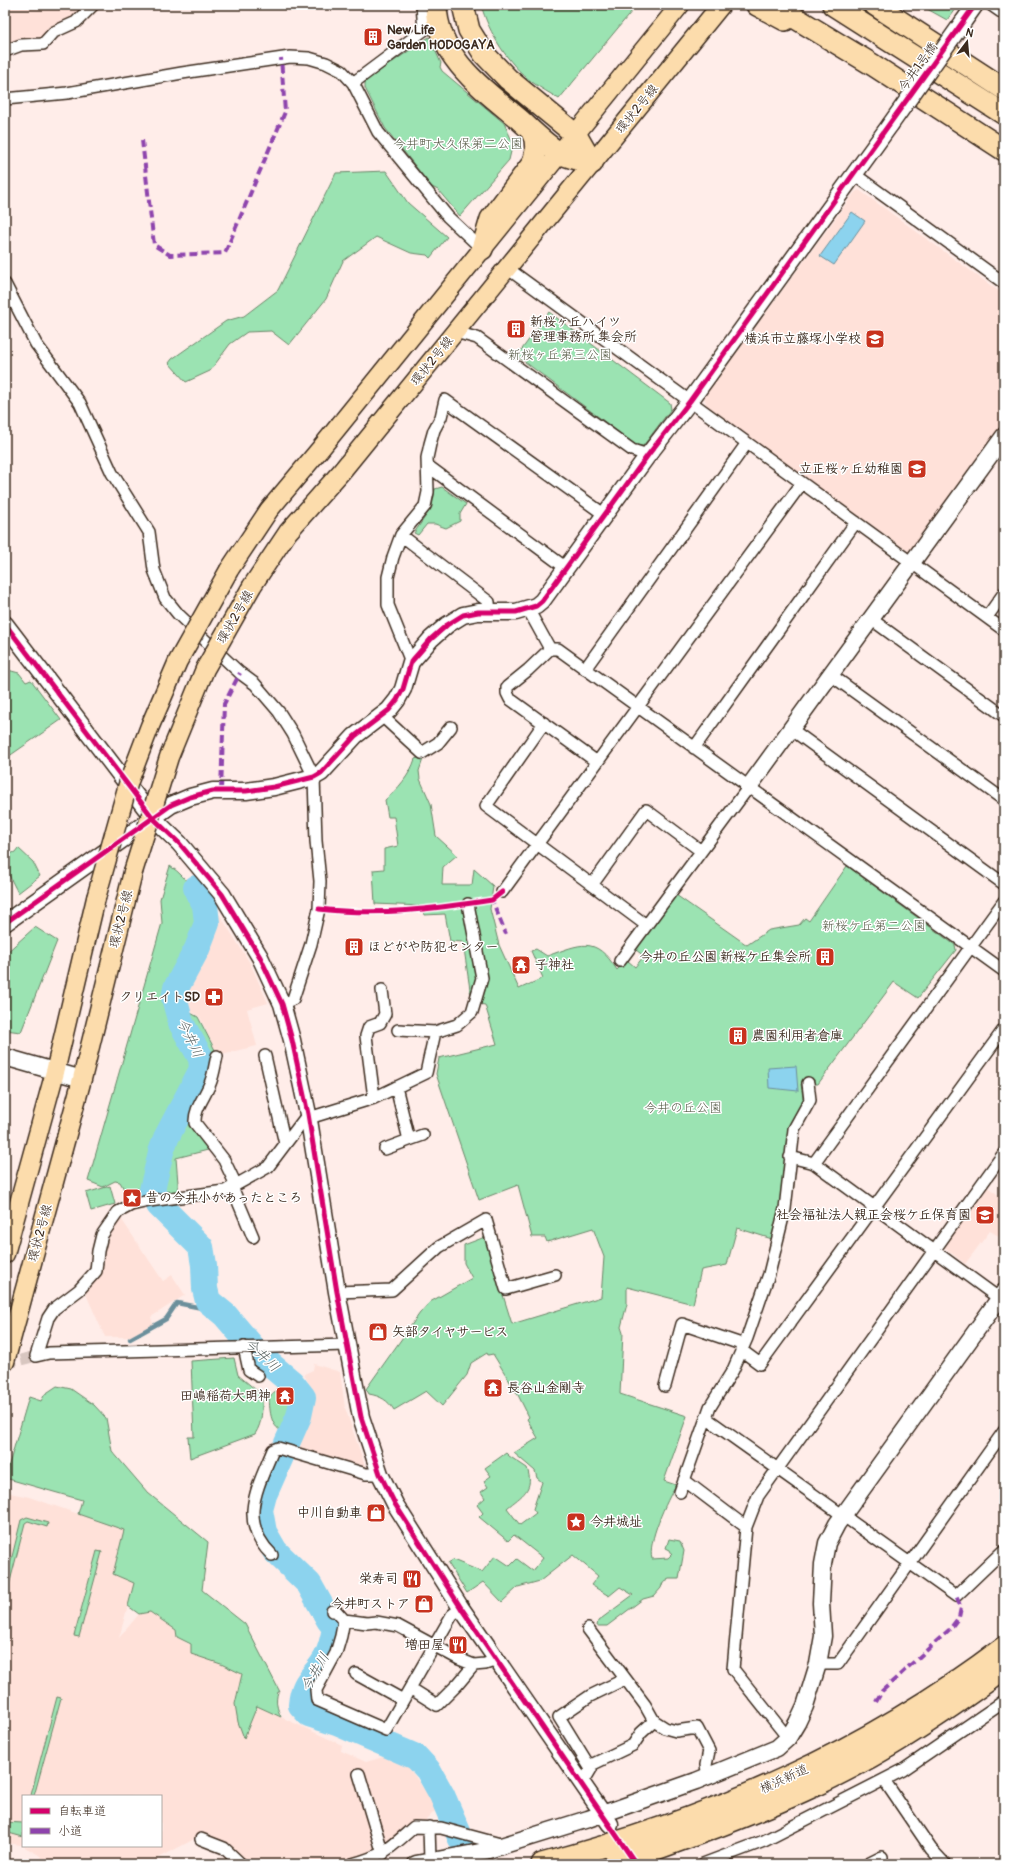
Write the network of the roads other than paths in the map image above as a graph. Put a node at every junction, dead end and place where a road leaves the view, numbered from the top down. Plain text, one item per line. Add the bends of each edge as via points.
1 (93, 5) edge
2 (422, 5) edge
3 (436, 5) edge
4 (463, 5) edge
5 (680, 5) edge
6 (757, 5) edge
7 (774, 5) edge
8 (833, 5) edge
9 (874, 5) edge
10 (975, 5) edge
11 (991, 5) edge
12 (717, 11) edge
13 (1004, 14) edge
14 (5, 50) edge
15 (873, 65) junction
16 (353, 83) junction
17 (1004, 89) edge
18 (5, 99) edge
19 (1004, 114) edge
20 (531, 130) junction
21 (576, 134) junction
22 (1004, 150) edge
23 (560, 153) junction
24 (592, 164) junction
25 (854, 174) junction
26 (482, 249) junction
27 (507, 268) junction
28 (1004, 283) edge
29 (5, 284) edge
30 (455, 332) junction
31 (690, 401) junction
32 (1004, 436) edge
33 (747, 442) junction
34 (648, 455) junction
35 (428, 466) junction
36 (802, 483) junction
37 (605, 514) junction
38 (856, 522) junction
39 (401, 535) junction
40 (912, 563) junction
41 (566, 568) junction
42 (1004, 593) edge
43 (528, 609) junction
44 (490, 613) junction
45 (987, 617) junction
46 (871, 619) junction
47 (5, 624) edge
48 (1004, 630) edge
49 (550, 648) junction
50 (411, 662) junction
51 (585, 669) junction
52 (831, 675) junction
53 (638, 708) junction
54 (382, 716) junction
55 (1004, 716) edge
56 (544, 723) junction
57 (451, 727) dead end
58 (791, 729) junction
59 (694, 748) junction
60 (597, 762) junction
61 (314, 777) junction
62 (748, 788) junction
63 (1004, 800) edge
64 (153, 818) junction
65 (537, 844) junction
66 (701, 851) junction
67 (1004, 884) edge
68 (592, 885) junction
69 (502, 892) dead end
70 (1004, 901) edge
71 (468, 904) dead end
72 (5, 923) edge
73 (646, 925) junction
74 (972, 947) junction
75 (620, 961) dead end
76 (1004, 971) edge
77 (382, 990) dead end
78 (282, 1004) junction
79 (1004, 1029) edge
80 (398, 1030) dead end
81 (435, 1032) junction
82 (216, 1056) dead end
83 (265, 1056) dead end
84 (5, 1057) edge
85 (54, 1072) junction
86 (82, 1079) junction
87 (808, 1083) dead end
88 (396, 1087) junction
89 (374, 1098) junction
90 (308, 1116) junction
91 (423, 1135) dead end
92 (409, 1140) junction
93 (285, 1144) junction
94 (385, 1149) dead end
95 (1004, 1153) edge
96 (790, 1157) junction
97 (814, 1163) junction
98 (234, 1186) junction
99 (873, 1208) junction
100 (253, 1237) dead end
101 (933, 1251) junction
102 (5, 1254) edge
103 (555, 1275) dead end
104 (337, 1292) junction
105 (1003, 1297) edge
106 (346, 1345) junction
107 (244, 1347) junction
108 (742, 1348) junction
109 (5, 1362) edge
110 (258, 1376) dead end
111 (665, 1386) dead end
112 (706, 1418) junction
113 (1004, 1431) edge
114 (776, 1468) junction
115 (380, 1474) junction
116 (684, 1480) junction
117 (680, 1492) dead end
118 (843, 1516) junction
119 (746, 1527) junction
120 (1004, 1550) edge
121 (272, 1555) dead end
122 (909, 1563) junction
123 (461, 1608) junction
124 (332, 1611) dead end
125 (344, 1620) junction
126 (588, 1629) dead end
127 (434, 1646) junction
128 (1004, 1647) edge
129 (497, 1660) junction
130 (818, 1664) junction
131 (474, 1665) junction
132 (1004, 1669) edge
133 (356, 1674) dead end
134 (625, 1679) junction
135 (410, 1688) junction
136 (403, 1700) junction
137 (1004, 1702) edge
138 (654, 1721) junction
139 (788, 1738) junction
140 (589, 1766) junction
141 (359, 1774) dead end
142 (708, 1776) junction
143 (884, 1780) junction
144 (582, 1784) junction
145 (606, 1819) junction
146 (429, 1827) junction
147 (201, 1839) dead end
148 (484, 1845) junction
149 (382, 1854) junction
150 (882, 1857) dead end
151 (423, 1862) edge
152 (241, 1864) edge
153 (352, 1864) edge
154 (542, 1864) edge
155 (614, 1864) edge
156 (703, 1864) edge
157 (868, 1864) edge
158 (945, 1864) edge

1 - 14 street via 76,22 54,32 43,44 21,45
2 - 16 street via 424,30
3 - 20 highway via 440,30 447,48 458,64 480,87
4 - 21 highway via 469,30 484,54 508,79
5 - 21 main road
6 - 15 highway
7 - 15 highway
8 - 19 highway
9 - 17 highway
10 - 25 street, 今井1号橋, bridge
11 - 13 street
12 - 24 main road, 環状2号線
15 - 22 highway
16 - 18 street via 342,71 326,63 309,58 290,57 67,93
16 - 26 street via 378,132 448,216
20 - 23 highway
20 - 26 highway via 536,151 533,163 491,219
21 - 23 main road
21 - 24 highway
23 - 24 highway
23 - 26 main road
24 - 27 main road, 環状2号線
25 - 28 street
25 - 31 street, 今井1号橋
26 - 85 main road, bridge via 269,510 229,570 178,661 129,781 96,898
27 - 30 main road, 環状2号線
27 - 31 street
29 - 61 street via 36,344 80,403 112,473 149,532 154,570 165,598 178,614 254,684 279,712
30 - 34 street via 477,338 632,450
30 - 86 main road, 環状2号線, bridge via 341,472 288,532 252,586 205,669 169,757 133,872
31 - 33 street
31 - 34 street, 今井1号橋
32 - 40 street
33 - 36 street
33 - 51 street
34 - 37 street, 今井1号橋
35 - 37 street via 430,444 445,400
35 - 39 street via 425,506
35 - 41 street
36 - 38 street
36 - 53 street
37 - 41 street, 今井1号橋
38 - 40 street
38 - 59 street
39 - 44 street via 489,602
39 - 50 street via 392,557 388,577 388,605
40 - 45 street
40 - 46 street
41 - 43 street, 今井1号橋 via 542,601
42 - 45 street
43 - 44 street
43 - 49 street
44 - 50 street via 478,612 452,622 431,639
45 - 48 street
46 - 52 street
46 - 55 street
47 - 64 street
49 - 51 street via 558,649
49 - 56 street via 507,687 510,699
50 - 54 street via 403,689 397,700
51 - 53 street
52 - 58 street
52 - 63 street
53 - 59 street
53 - 60 street
54 - 57 street via 422,753 438,743
54 - 61 street via 355,736 321,773
56 - 60 street
56 - 65 street via 486,806
58 - 62 street
58 - 67 street
59 - 62 street
60 - 65 street
61 - 64 street via 246,791 213,791 172,805
61 - 78 street via 320,909 293,999
62 - 66 street
62 - 74 street
64 - 72 street
64 - 78 street via 179,843 222,894 260,957
65 - 68 street
65 - 69 street
66 - 68 street via 646,810
66 - 73 street
68 - 73 street
70 - 74 street
71 - 81 street via 482,978 472,1012 457,1025
73 - 75 street
74 - 76 street
74 - 97 street
77 - 89 street via 385,1014 380,1023 369,1027 366,1036
78 - 90 street
79 - 99 street
80 - 81 street
81 - 88 street via 426,1073
82 - 98 street via 211,1082 195,1117 195,1123 224,1160
83 - 93 street
84 - 85 street
85 - 86 street
85 - 102 main road
86 - 109 main road, 環状2号線
87 - 96 street via 810,1100 794,1129
88 - 89 street
88 - 92 street
89 - 90 street
90 - 93 street
90 - 104 street
91 - 92 street
92 - 94 street
93 - 98 street via 268,1167
95 - 101 street
96 - 97 street
96 - 108 street via 784,1209 769,1274
97 - 99 street
98 - 100 street
98 - 107 street via 225,1191 149,1201 118,1212 102,1235 96,1271 79,1290 54,1309 48,1318 36,1356 50,1353
99 - 101 street
99 - 108 street via 760,1364
101 - 105 street
101 - 114 street
103 - 104 street via 506,1290 486,1220 439,1247 392,1290
104 - 106 street
105 - 118 street
106 - 107 street
106 - 115 street via 361,1417
107 - 110 street via 249,1370
108 - 111 street via 682,1324
108 - 112 street via 733,1370
112 - 114 street
112 - 116 street
113 - 122 street
114 - 118 street
114 - 119 street via 758,1496
115 - 121 street via 366,1474 278,1448 273,1450 253,1500 252,1515 264,1548
115 - 123 street via 395,1504
116 - 117 street
116 - 119 street
118 - 122 street
118 - 130 street via 827,1543 823,1564 823,1636
119 - 139 street via 733,1669
120 - 122 street via 956,1596
122 - 130 street via 838,1664
123 - 127 street via 452,1615
123 - 129 street
124 - 125 street via 336,1610
125 - 127 street via 398,1626
125 - 136 street via 336,1653 316,1690 317,1700 386,1730
126 - 134 street
127 - 131 street
127 - 135 street
128 - 154 highway, 横浜新道 via 898,1719 804,1770 715,1809 596,1850
129 - 131 street
129 - 144 street
130 - 139 street via 805,1706
131 - 135 street via 436,1705
132 - 155 highway, 横浜新道 via 880,1751 838,1774 718,1828
133 - 136 street
134 - 138 street
134 - 140 street via 590,1696 560,1717
135 - 136 street
137 - 143 street
138 - 140 street via 640,1733 633,1745
138 - 142 street via 676,1731 697,1728 709,1751 706,1765
139 - 142 street via 777,1748
140 - 144 street via 591,1769
141 - 149 street
142 - 145 street
143 - 156 street via 764,1841
143 - 158 street
144 - 145 street
145 - 148 street via 504,1846
146 - 148 street via 441,1828
146 - 149 street via 414,1827
146 - 151 street
147 - 152 street via 224,1848
148 - 151 street
149 - 153 street
150 - 157 street

